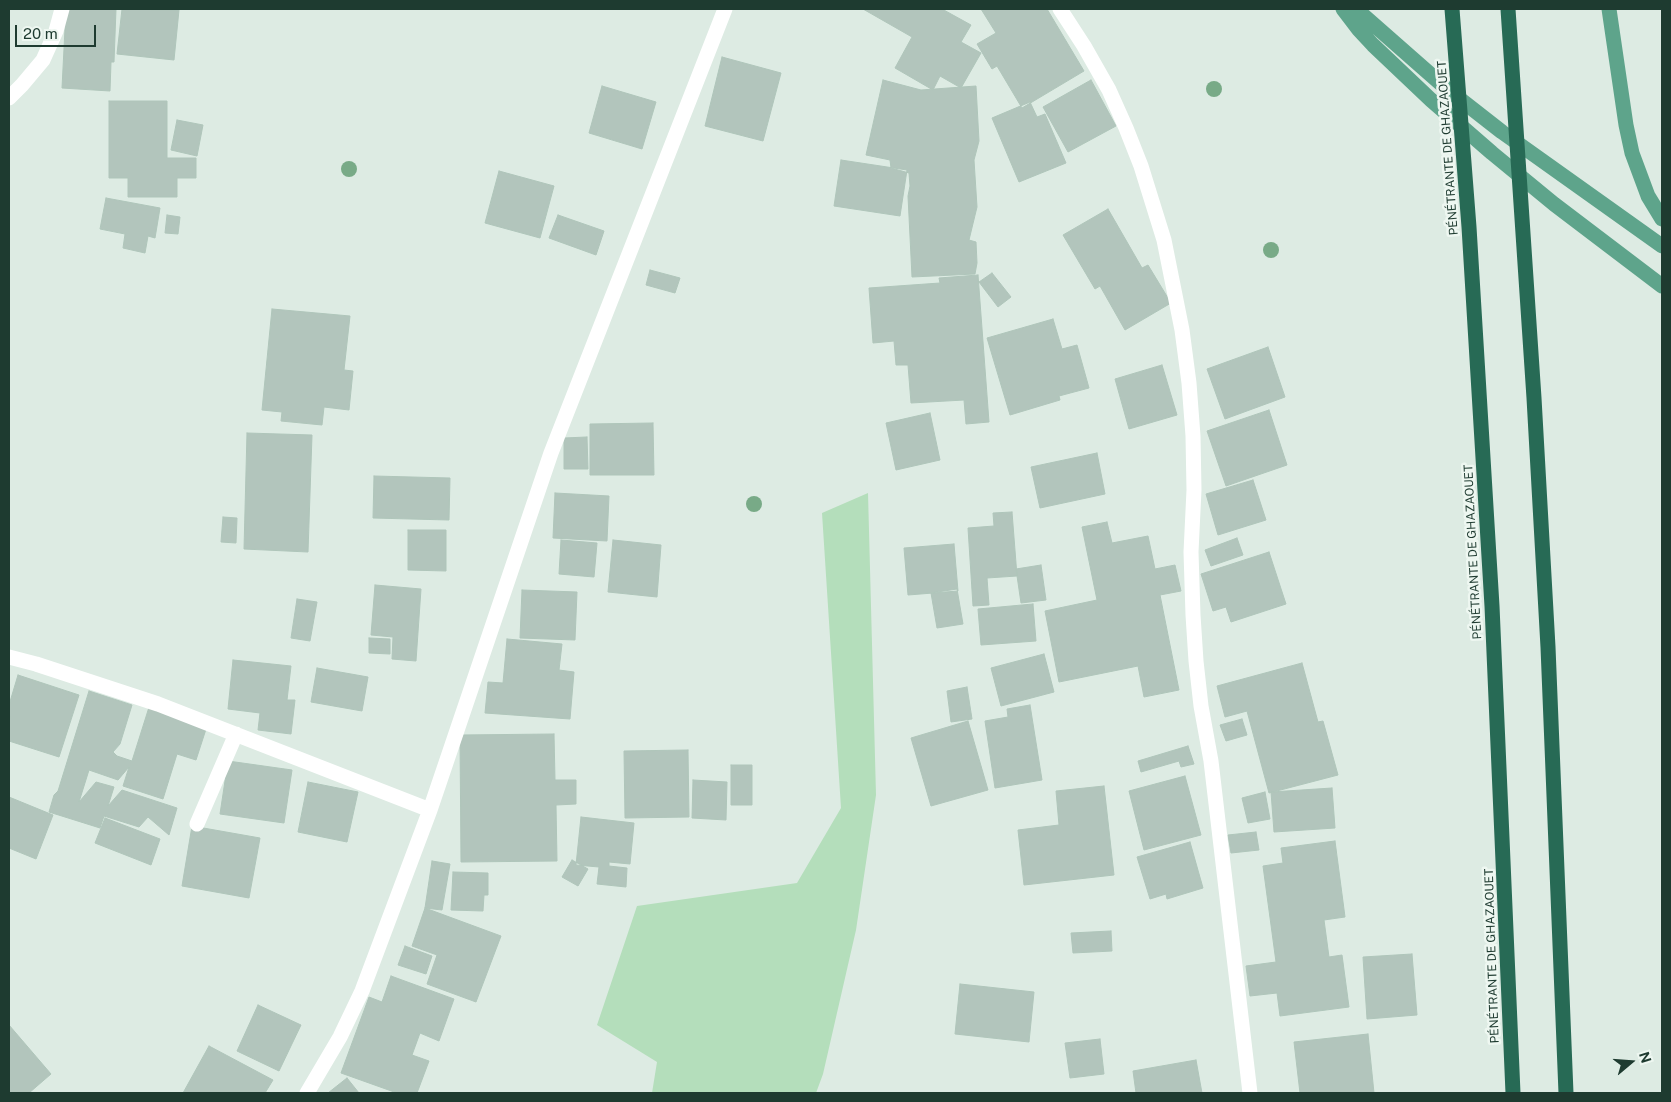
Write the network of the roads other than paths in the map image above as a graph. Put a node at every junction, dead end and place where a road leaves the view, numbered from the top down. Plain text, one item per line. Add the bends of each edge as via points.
1 (62, 9) edge
2 (725, 9) edge
3 (1060, 9) edge
4 (1343, 9) edge
5 (1356, 9) edge
6 (1452, 9) edge
7 (1508, 9) edge
8 (1608, 9) edge
9 (9, 98) edge
10 (1662, 219) edge
11 (1662, 246) edge
12 (1662, 286) edge
13 (9, 657) edge
14 (236, 734) junction
15 (430, 810) junction
16 (198, 824) dead end
17 (307, 1093) edge
18 (1250, 1093) edge
19 (1512, 1093) edge
20 (1566, 1093) edge

1 - 9 street via 42,60
2 - 15 street via 551,453
3 - 18 street via 1109,90 1141,166 1164,240 1182,330 1193,436 1192,561 1196,661
4 - 12 main road via 1372,45 1492,153
5 - 11 main road via 1447,89 1502,132
6 - 19 highway, PÉNÉTRANTE DE GHAZAOUET via 1492,606
7 - 20 highway via 1548,647
8 - 10 main road via 1632,153 1648,196
13 - 14 street via 158,704
14 - 15 street
14 - 16 street
15 - 17 street via 362,991

